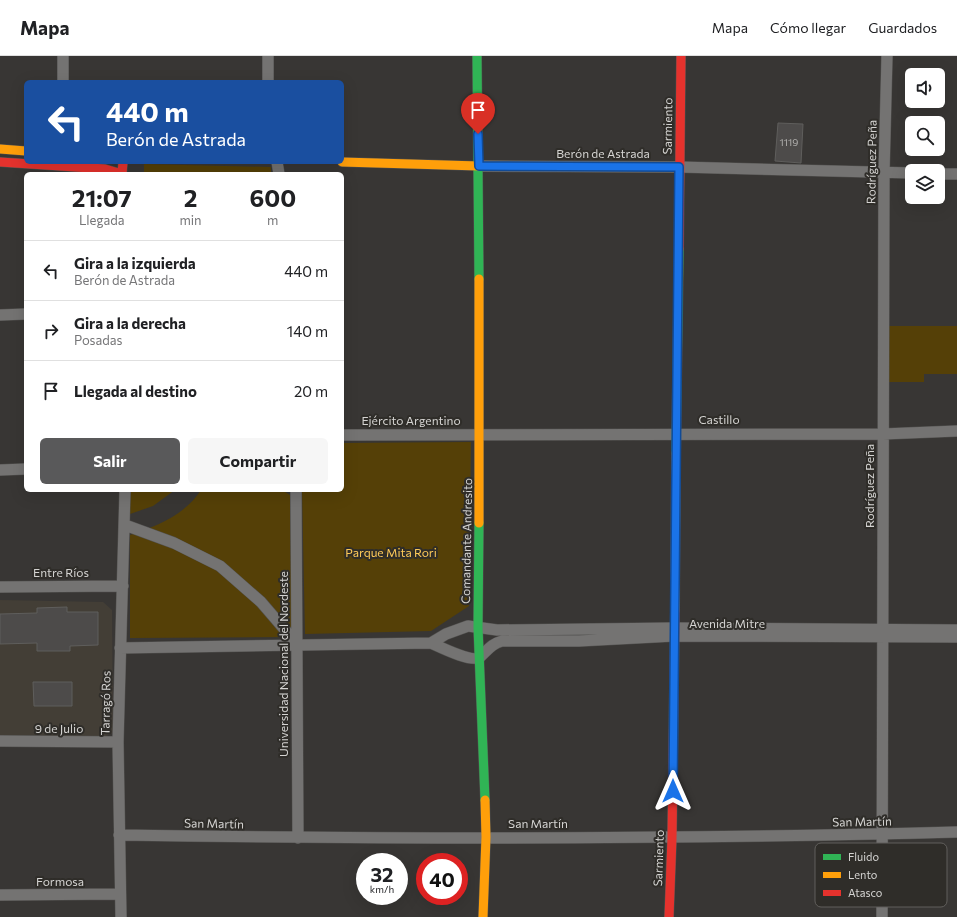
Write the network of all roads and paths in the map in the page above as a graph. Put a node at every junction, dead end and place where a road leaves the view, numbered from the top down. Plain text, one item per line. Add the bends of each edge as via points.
1 (63, 56) edge
2 (268, 56) edge
3 (477, 56) edge
4 (681, 56) edge
5 (887, 56) edge
6 (63, 80) edge
7 (268, 80) edge
8 (0, 149) edge
9 (24, 151) edge
10 (0, 162) edge
11 (344, 162) edge
12 (24, 164) edge
13 (30, 164) edge
14 (479, 166) junction
15 (679, 167) junction
16 (115, 172) edge
17 (884, 173) junction
18 (905, 173) edge
19 (945, 174) edge
20 (957, 174) edge
21 (24, 314) edge
22 (0, 315) edge
23 (957, 431) edge
24 (677, 433) junction
25 (480, 434) junction
26 (883, 434) junction
27 (344, 435) edge
28 (24, 469) edge
29 (0, 470) edge
30 (126, 492) edge
31 (296, 492) edge
32 (125, 525) junction
33 (123, 586) junction
34 (0, 587) edge
35 (478, 627) junction
36 (957, 630) edge
37 (674, 632) junction
38 (882, 633) junction
39 (957, 637) edge
40 (430, 643) junction
41 (298, 645) junction
42 (120, 648) junction
43 (479, 658) junction
44 (0, 741) edge
45 (118, 742) junction
46 (957, 832) edge
47 (882, 834) junction
48 (119, 835) junction
49 (486, 837) junction
50 (298, 838) junction
51 (672, 838) junction
52 (882, 843) edge
53 (120, 894) junction
54 (0, 895) edge
55 (121, 917) edge
56 (483, 917) edge
57 (669, 917) edge

1 - 6 street
2 - 7 street
3 - 14 street, Comandante Andresito
4 - 15 street, Sarmiento
5 - 17 street, Rodríguez Peña
8 - 9 street
10 - 12 street
11 - 14 street, Berón de Astrada
13 - 16 street via 105,169
14 - 15 street, Berón de Astrada
14 - 25 street, Comandante Andresito
15 - 17 street, Berón de Astrada
15 - 24 street, Sarmiento
17 - 18 street, Berón de Astrada
17 - 26 street, Rodríguez Peña
19 - 20 street
21 - 22 street
23 - 26 street, Castillo
24 - 25 street, Castillo
24 - 26 street, Castillo
24 - 37 street, Sarmiento
25 - 27 street, Ejército Argentino
25 - 35 street, Comandante Andresito
26 - 38 street, Rodríguez Peña
28 - 29 street
30 - 32 street, Tarragó Ros
31 - 41 street, Universidad Nacional del Nordeste
32 - 33 street, Tarragó Ros
32 - 41 street via 174,543 220,566 261,602
33 - 34 street, Entre Ríos
33 - 42 street, Tarragó Ros
35 - 37 street, Avenida Mitre via 497,630
35 - 40 street, Avenida Mitre via 468,626
35 - 43 street, Comandante Andresito
36 - 38 street, Avenida Mitre
37 - 38 street, Avenida Mitre
37 - 43 street, Avenida Mitre via 580,641 502,641 494,644
37 - 51 street, Sarmiento
38 - 39 street, Avenida Mitre
38 - 47 street, Rodríguez Peña
40 - 41 street
40 - 43 street via 472,659
41 - 42 street
41 - 50 street, Universidad Nacional del Nordeste
42 - 45 street, Tarragó Ros
43 - 49 street, Comandante Andresito
44 - 45 street, 9 de Julio
45 - 48 street, Tarragó Ros
46 - 47 street, San Martín
47 - 51 street, San Martín
47 - 52 street, Rodríguez Peña
48 - 50 street, San Martín
48 - 53 street, Tarragó Ros
49 - 50 street, San Martín
49 - 51 street, San Martín
49 - 56 street, Comandante Andresito
51 - 57 street, Sarmiento
53 - 54 street, Formosa
53 - 55 street, Tarragó Ros

